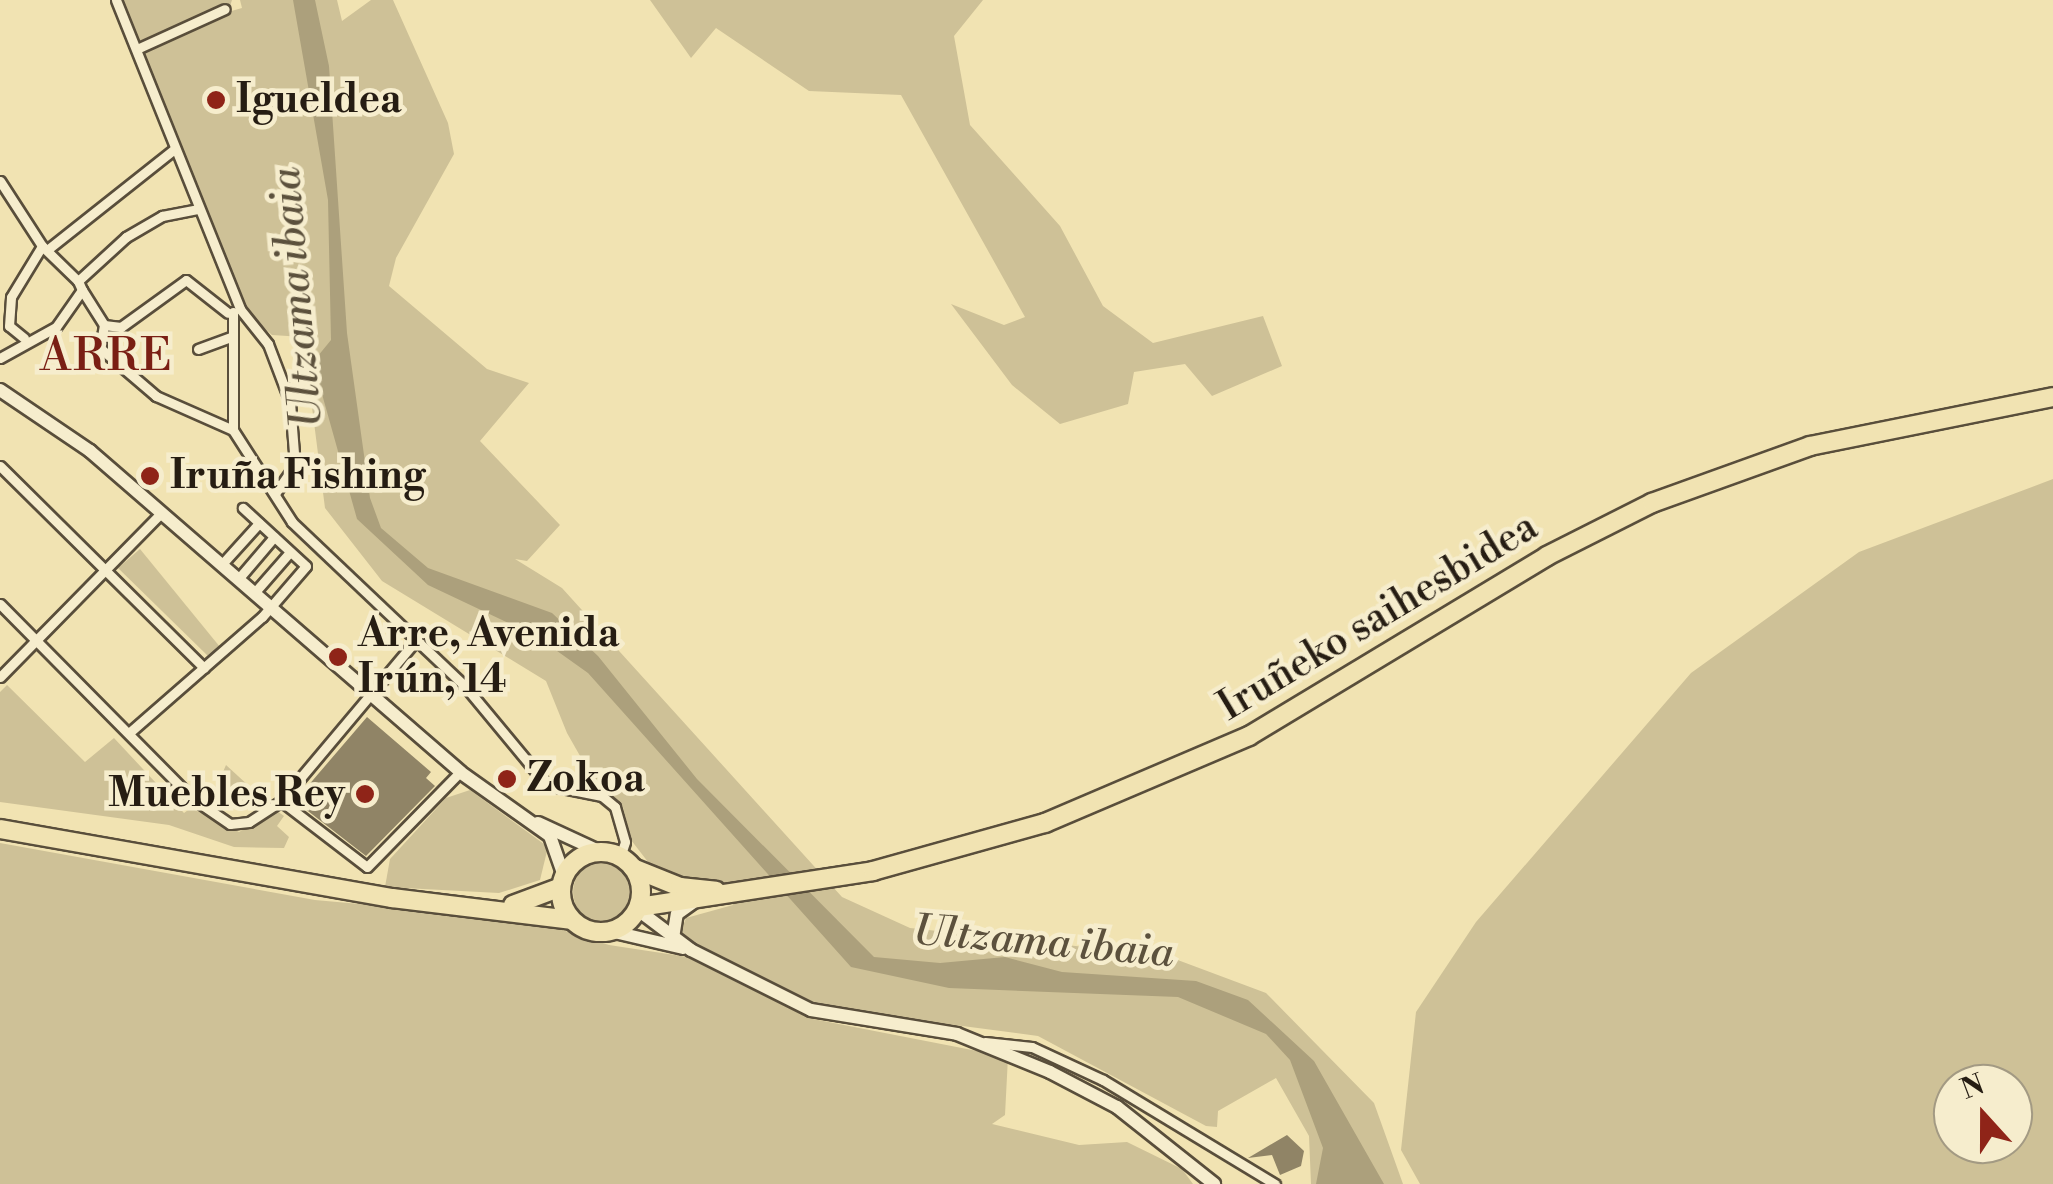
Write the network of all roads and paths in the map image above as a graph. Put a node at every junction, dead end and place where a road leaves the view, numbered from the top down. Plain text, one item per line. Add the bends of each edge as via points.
1 (116, 0) edge
2 (225, 9) dead end
3 (138, 48) junction
4 (173, 150) junction
5 (0, 181) edge
6 (197, 208) junction
7 (45, 248) junction
8 (80, 285) junction
9 (240, 309) junction
10 (228, 313) junction
11 (104, 325) junction
12 (234, 336) junction
13 (24, 338) junction
14 (198, 349) dead end
15 (0, 358) edge
16 (0, 390) edge
17 (2053, 397) edge
18 (233, 430) junction
19 (0, 466) edge
20 (275, 494) junction
21 (243, 508) dead end
22 (161, 513) junction
23 (258, 522) junction
24 (274, 537) junction
25 (290, 552) junction
26 (222, 564) junction
27 (105, 571) junction
28 (239, 578) junction
29 (255, 592) junction
30 (0, 604) edge
31 (272, 607) junction
32 (417, 639) junction
33 (37, 641) junction
34 (204, 668) junction
35 (0, 677) edge
36 (371, 692) junction
37 (130, 732) junction
38 (460, 772) junction
39 (282, 801) junction
40 (531, 822) junction
41 (0, 829) edge
42 (618, 859) junction
43 (563, 881) junction
44 (745, 892) junction
45 (694, 901) junction
46 (508, 906) junction
47 (638, 908) junction
48 (571, 920) junction
49 (610, 932) junction
50 (672, 938) junction
51 (691, 950) junction
52 (986, 1042) junction
53 (1214, 1184) edge
54 (1275, 1184) edge

1 - 3 street
2 - 3 street
3 - 4 street
4 - 6 street
4 - 7 street
5 - 7 street
6 - 8 street via 147,222
6 - 9 street
7 - 8 street
7 - 13 street via 11,297 9,326
8 - 11 street
8 - 13 street via 56,327
9 - 10 street
9 - 20 street via 268,344 297,440 294,465
10 - 11 street via 186,280 121,327
10 - 12 street
11 - 18 street via 100,348 156,396
12 - 14 street
12 - 18 street
13 - 15 street
16 - 22 street via 44,414
17 - 44 highway, Iruñeko saihesbidea via 1810,446 1652,503 1184,768 1045,822 873,871
18 - 20 street
19 - 27 street
20 - 32 street via 292,522
21 - 23 street
22 - 26 street
22 - 27 street
23 - 24 street
23 - 26 street
24 - 25 street
24 - 28 street
25 - 29 street
25 - 31 street via 306,566
26 - 28 street
27 - 33 street
27 - 34 street
28 - 29 street
29 - 31 street
30 - 33 street
31 - 34 street
31 - 36 street
32 - 36 street
32 - 42 street via 546,785 602,796 616,807 625,842
33 - 35 street
33 - 37 street
34 - 37 street
36 - 38 street
36 - 39 street
37 - 39 street via 214,818 250,822
38 - 39 street via 367,867
38 - 40 street
40 - 42 street
40 - 43 street via 556,846
41 - 46 highway via 392,898
42 - 43 highway
42 - 44 highway, Iruñeko saihesbidea via 680,887
42 - 47 highway
43 - 46 highway
43 - 48 highway
44 - 45 highway, Iruñeko saihesbidea
45 - 47 highway, Iruñeko saihesbidea
45 - 50 street via 677,914
46 - 48 highway
47 - 49 highway
47 - 50 street
48 - 49 highway
49 - 51 street
50 - 51 street
51 - 52 street via 811,1010
52 - 53 street via 1117,1107
52 - 54 street via 1061,1060 1243,1158

